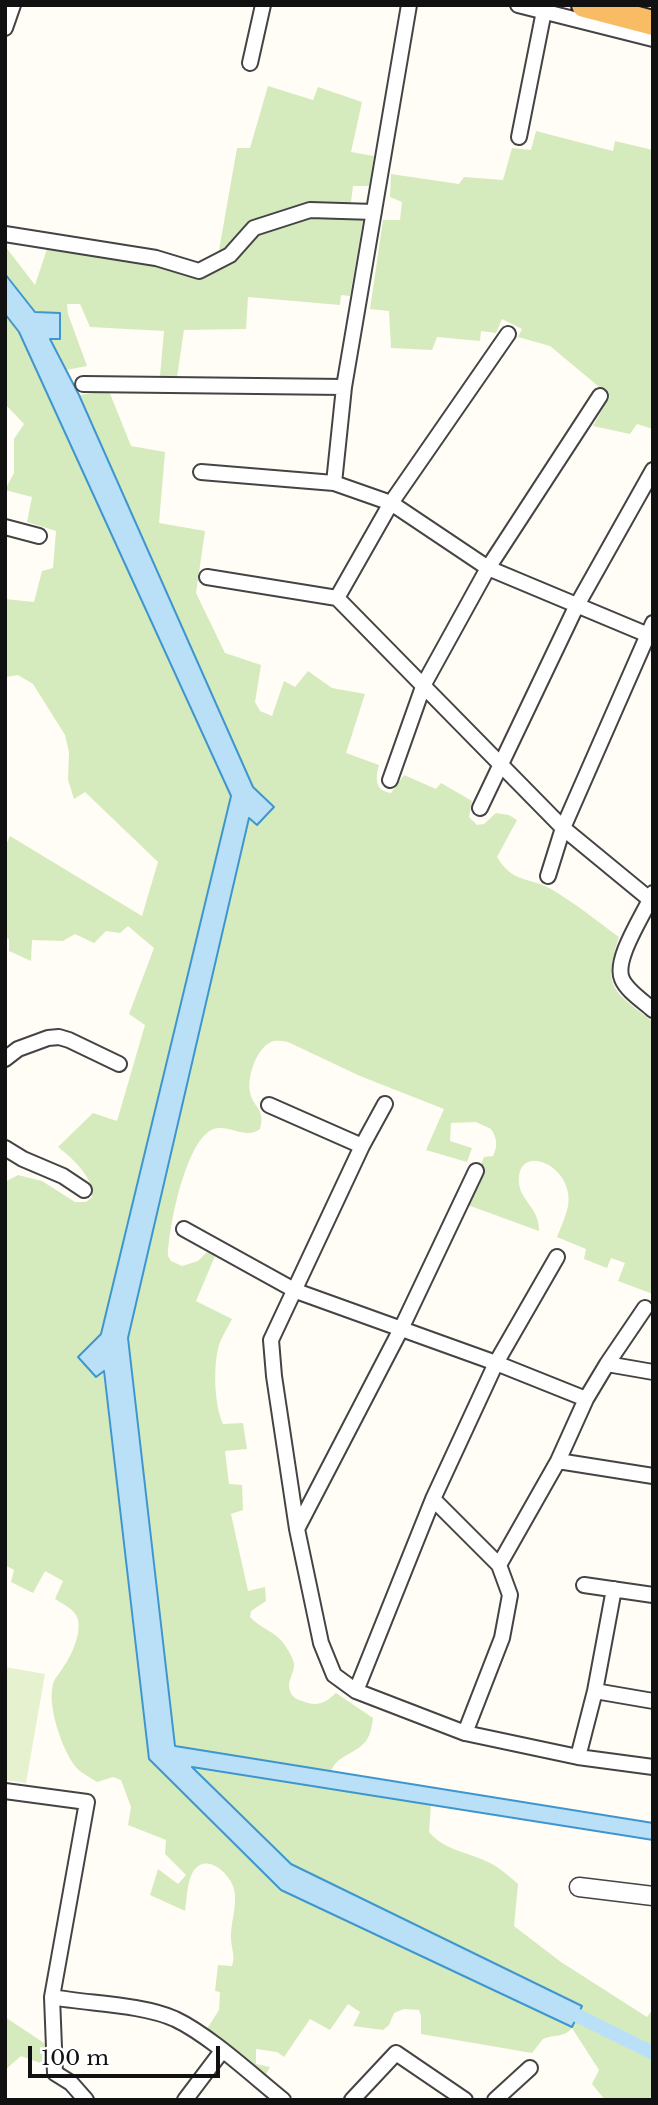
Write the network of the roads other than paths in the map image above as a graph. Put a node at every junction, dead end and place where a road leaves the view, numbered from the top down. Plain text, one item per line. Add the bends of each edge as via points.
1 (13, 5) edge
2 (262, 5) edge
3 (409, 5) edge
4 (518, 5) edge
5 (584, 5) edge
6 (544, 11) junction
7 (653, 23) edge
8 (5, 28) edge
9 (653, 38) edge
10 (250, 63) dead end
11 (519, 137) dead end
12 (374, 212) junction
13 (5, 234) edge
14 (508, 334) dead end
15 (83, 384) dead end
16 (344, 387) junction
17 (600, 396) dead end
18 (653, 470) edge
19 (201, 472) dead end
20 (334, 484) junction
21 (391, 503) junction
22 (5, 527) edge
23 (39, 536) dead end
24 (488, 568) junction
25 (207, 577) dead end
26 (337, 598) junction
27 (576, 607) junction
28 (651, 632) edge
29 (424, 684) junction
30 (501, 768) junction
31 (390, 780) dead end
32 (480, 808) dead end
33 (563, 828) junction
34 (548, 876) dead end
35 (652, 898) edge
36 (653, 1010) edge
37 (5, 1059) edge
38 (119, 1064) dead end
39 (385, 1104) dead end
40 (269, 1105) dead end
41 (362, 1146) junction
42 (5, 1148) edge
43 (476, 1171) dead end
44 (84, 1190) dead end
45 (184, 1229) dead end
46 (557, 1258) dead end
47 (296, 1291) junction
48 (645, 1308) dead end
49 (401, 1329) junction
50 (496, 1363) junction
51 (607, 1364) junction
52 (653, 1372) edge
53 (586, 1399) junction
54 (558, 1461) junction
55 (653, 1476) edge
56 (433, 1499) junction
57 (297, 1530) junction
58 (499, 1565) junction
59 (584, 1585) dead end
60 (614, 1589) junction
61 (653, 1595) edge
62 (356, 1691) junction
63 (595, 1691) junction
64 (653, 1701) edge
65 (465, 1732) junction
66 (578, 1756) junction
67 (653, 1768) edge
68 (5, 1791) edge
69 (579, 1887) dead end
70 (653, 1896) edge
71 (52, 1997) junction
72 (222, 2052) junction
73 (530, 2068) dead end
74 (86, 2100) edge
75 (185, 2100) edge
76 (283, 2100) edge
77 (352, 2100) edge
78 (465, 2100) edge
79 (495, 2100) edge

1 - 8 street
2 - 10 street
3 - 12 street
4 - 6 street
5 - 7 highway
6 - 9 street
6 - 11 street
12 - 13 street via 310,210 254,228 230,255 199,271 156,258
12 - 16 street
14 - 21 street
15 - 16 street
16 - 20 street
17 - 24 street
18 - 27 street
19 - 20 street
20 - 21 street
21 - 24 street
21 - 26 street
22 - 23 street
24 - 27 street
24 - 29 street
25 - 26 street
26 - 29 street
27 - 28 street
27 - 30 street
28 - 33 street
29 - 30 street
29 - 31 street
30 - 32 street
30 - 33 street
33 - 34 street
33 - 35 street
35 - 36 street via 619,970 622,981
37 - 38 street via 18,1049 59,1037
39 - 41 street
40 - 41 street
41 - 47 street
42 - 44 street
43 - 49 street
45 - 47 street
46 - 50 street
47 - 49 street
47 - 57 street via 271,1340
48 - 51 street
49 - 50 street
49 - 57 street
50 - 53 street
50 - 56 street
51 - 52 street
51 - 53 street
53 - 54 street
54 - 55 street
54 - 58 street
56 - 58 street
56 - 62 street
57 - 62 street via 321,1643 334,1675
58 - 65 street via 510,1595 508,1612
59 - 60 street
60 - 61 street
60 - 63 street
62 - 65 street
63 - 64 street
63 - 66 street
65 - 66 street
66 - 67 street
68 - 71 street via 87,1801
69 - 70 street
71 - 72 street via 173,2018
71 - 74 street via 55,2073
72 - 75 street
72 - 76 street
73 - 79 street
77 - 78 street via 396,2053

